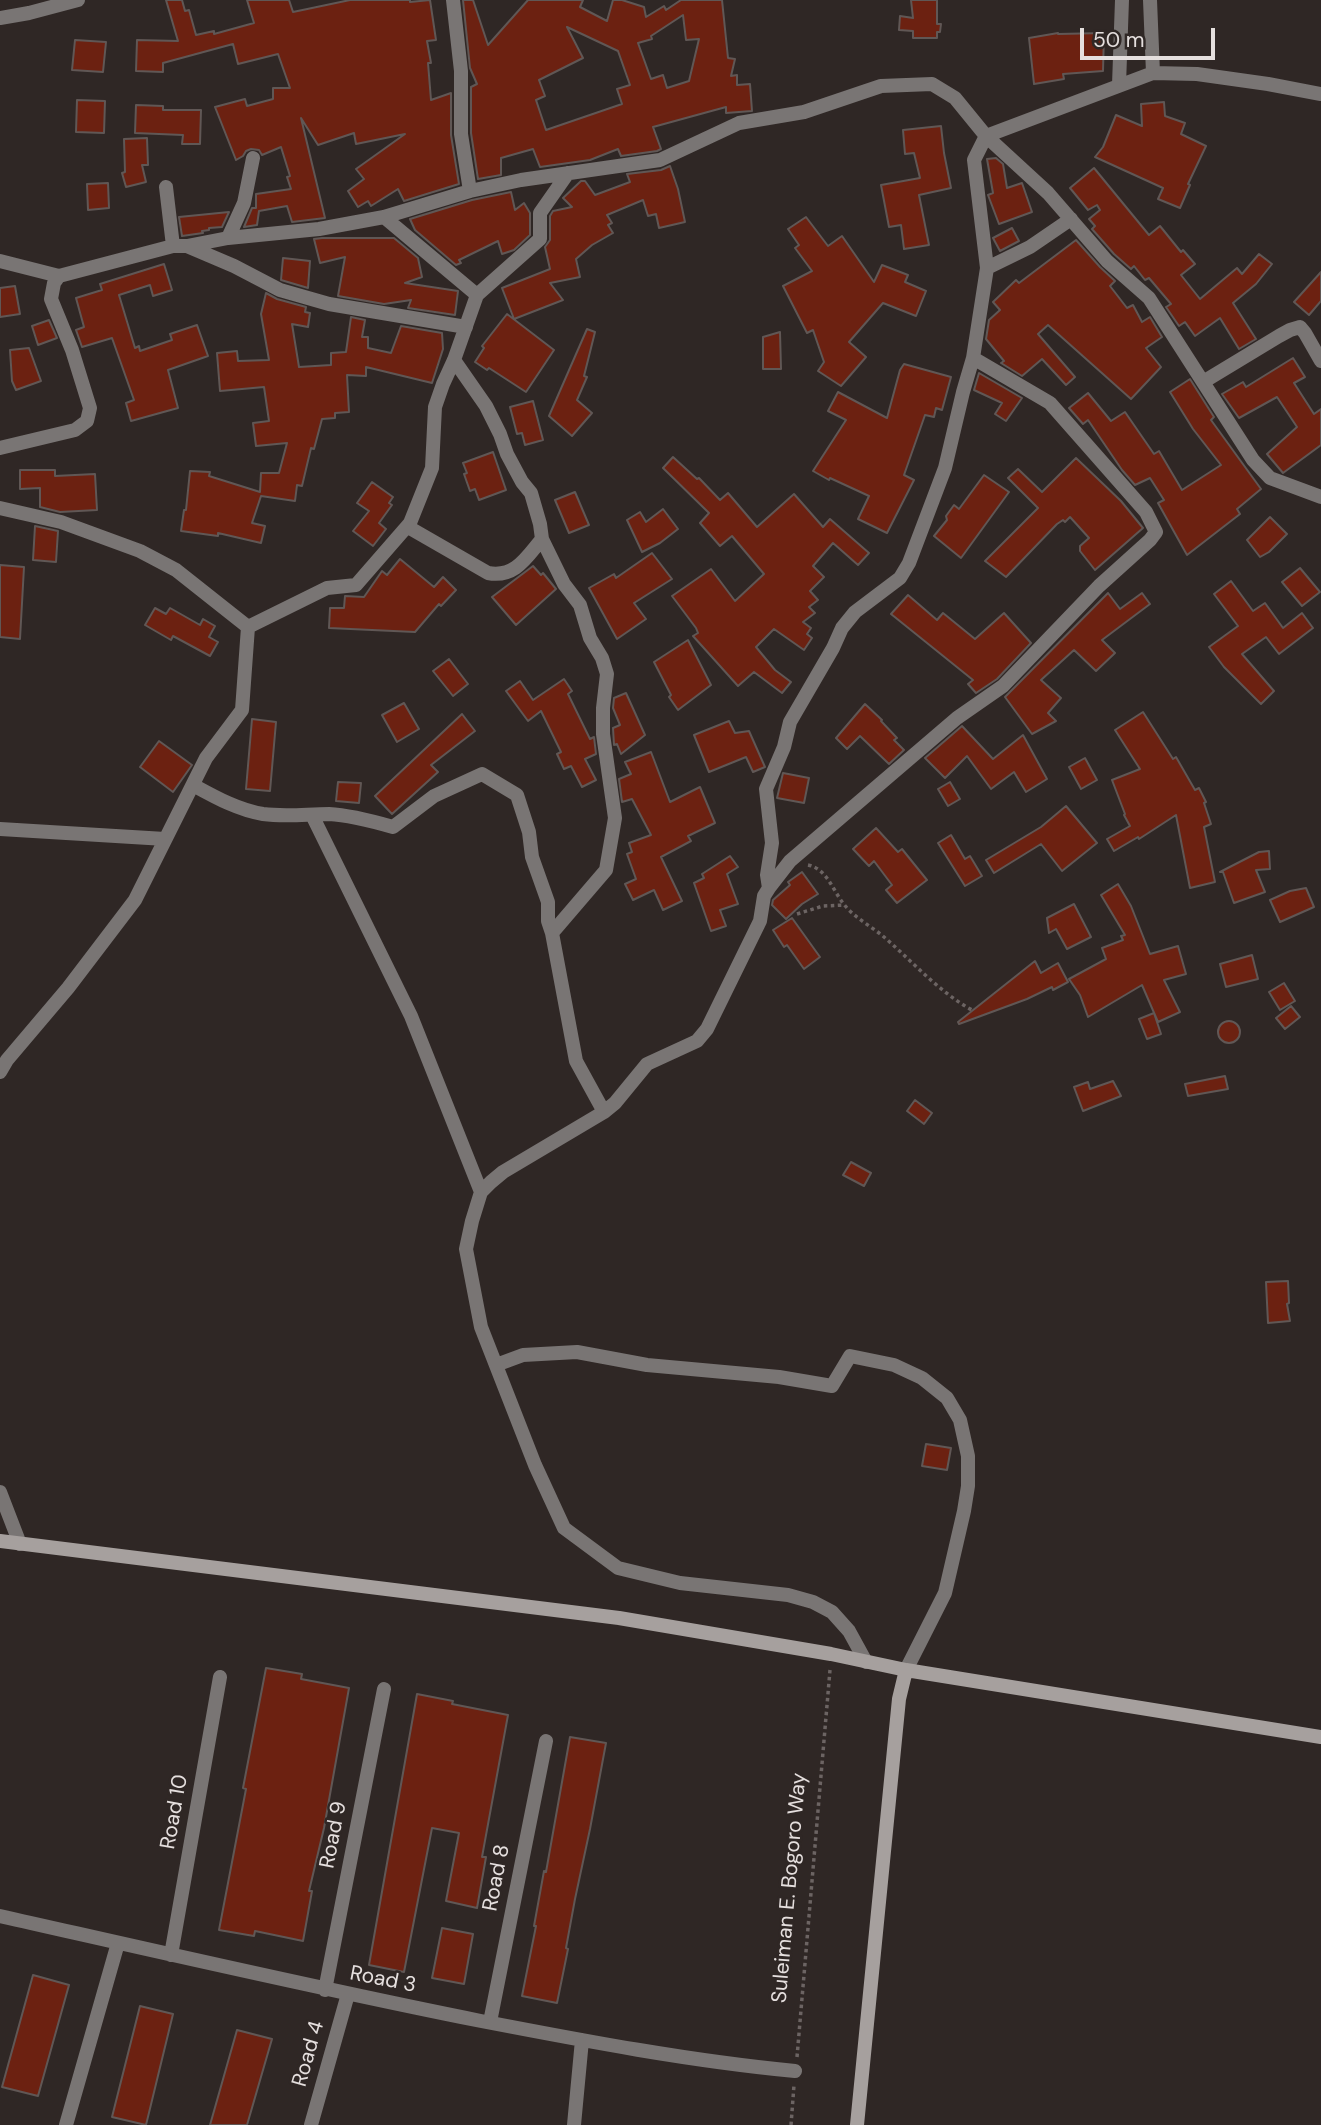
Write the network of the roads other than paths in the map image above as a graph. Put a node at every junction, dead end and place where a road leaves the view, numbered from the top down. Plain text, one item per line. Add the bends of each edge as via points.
1 (78, 0) edge
2 (453, 0) edge
3 (1122, 0) edge
4 (1150, 0) edge
5 (0, 18) edge
6 (1153, 73) junction
7 (1119, 85) junction
8 (1321, 94) edge
9 (986, 136) junction
10 (253, 159) dead end
11 (568, 173) junction
12 (166, 187) dead end
13 (470, 191) junction
14 (384, 217) junction
15 (1071, 219) junction
16 (228, 238) junction
17 (180, 246) junction
18 (0, 261) edge
19 (987, 268) junction
20 (59, 276) junction
21 (477, 295) junction
22 (466, 327) junction
23 (973, 358) junction
24 (454, 360) junction
25 (1321, 361) edge
26 (1203, 382) junction
27 (0, 448) edge
28 (1321, 498) edge
29 (0, 508) edge
30 (408, 527) junction
31 (542, 539) junction
32 (248, 627) junction
33 (193, 785) junction
34 (312, 815) junction
35 (0, 829) edge
36 (165, 839) junction
37 (769, 888) junction
38 (552, 933) junction
39 (0, 1072) edge
40 (604, 1112) junction
41 (481, 1192) junction
42 (496, 1365) junction
43 (0, 1492) edge
44 (0, 1541) edge
45 (20, 1544) junction
46 (866, 1661) junction
47 (906, 1670) junction
48 (220, 1677) dead end
49 (384, 1689) dead end
50 (1321, 1737) edge
51 (546, 1741) dead end
52 (0, 1916) edge
53 (118, 1942) junction
54 (171, 1955) junction
55 (325, 1990) junction
56 (348, 1994) junction
57 (490, 2022) junction
58 (582, 2040) junction
59 (795, 2071) road end
60 (66, 2125) edge
61 (310, 2125) edge
62 (574, 2125) edge
63 (857, 2125) edge

1 - 5 street
2 - 13 street via 461,71 461,134
3 - 7 street
4 - 6 street
6 - 7 street
6 - 8 street via 1197,74
7 - 9 street
9 - 11 street via 955,98 932,84 881,86 804,112 739,124 660,160
9 - 15 street
9 - 19 street via 974,160
10 - 16 street via 244,203
11 - 13 street
11 - 21 street via 540,213 540,239
12 - 17 street
13 - 14 street
14 - 16 street
14 - 21 street
15 - 19 street via 1030,247
15 - 26 street via 1107,261 1149,298
16 - 17 street
17 - 20 street
17 - 22 street via 280,290 329,304
18 - 20 street
19 - 23 street
20 - 27 street via 51,299 90,408 87,421 75,430
21 - 22 street
22 - 24 street
23 - 37 street via 946,468 909,563 900,578 855,612 842,628 790,722 766,789 772,843
23 - 37 street via 1050,403 1146,512 1156,532 1003,686 957,718 790,861
24 - 30 street via 435,407 432,468
24 - 31 street via 486,406 531,493
25 - 26 street via 1300,327
26 - 28 street via 1253,460 1270,478
29 - 32 street via 71,525 140,551 176,570
30 - 31 street via 488,573 502,575 514,570
30 - 32 street via 356,584 327,588
31 - 38 street via 580,605 590,638 603,658 607,674 603,734 615,818 606,870
32 - 33 street via 242,710 206,758
33 - 34 street via 261,813
33 - 36 street
34 - 38 street via 393,827 434,796 482,774 517,795 548,902
34 - 41 street via 411,1016
35 - 36 street
36 - 39 street via 135,900
37 - 40 street via 760,921 703,1036 647,1064
38 - 40 street via 576,1061
40 - 41 street via 503,1172
41 - 42 street via 466,1249 481,1327
42 - 46 street via 564,1528 618,1568 680,1583 813,1602 832,1612
42 - 47 street via 523,1354 577,1352 832,1386 850,1356 894,1365 922,1378 947,1398 960,1420 968,1486 945,1593
43 - 45 street
44 - 45 main road
45 - 46 main road via 619,1618
46 - 47 main road
47 - 50 main road
47 - 63 main road via 899,1699
48 - 54 street, Road 10
49 - 55 street, Road 9
51 - 57 street, Road 8
52 - 53 street, Road 3
53 - 54 street, Road 3
53 - 60 street
54 - 55 street, Road 3
55 - 56 street, Road 3
56 - 57 street, Road 3
56 - 61 street, Road 4
57 - 58 street, Road 3
58 - 59 street, Road 3
58 - 62 street

